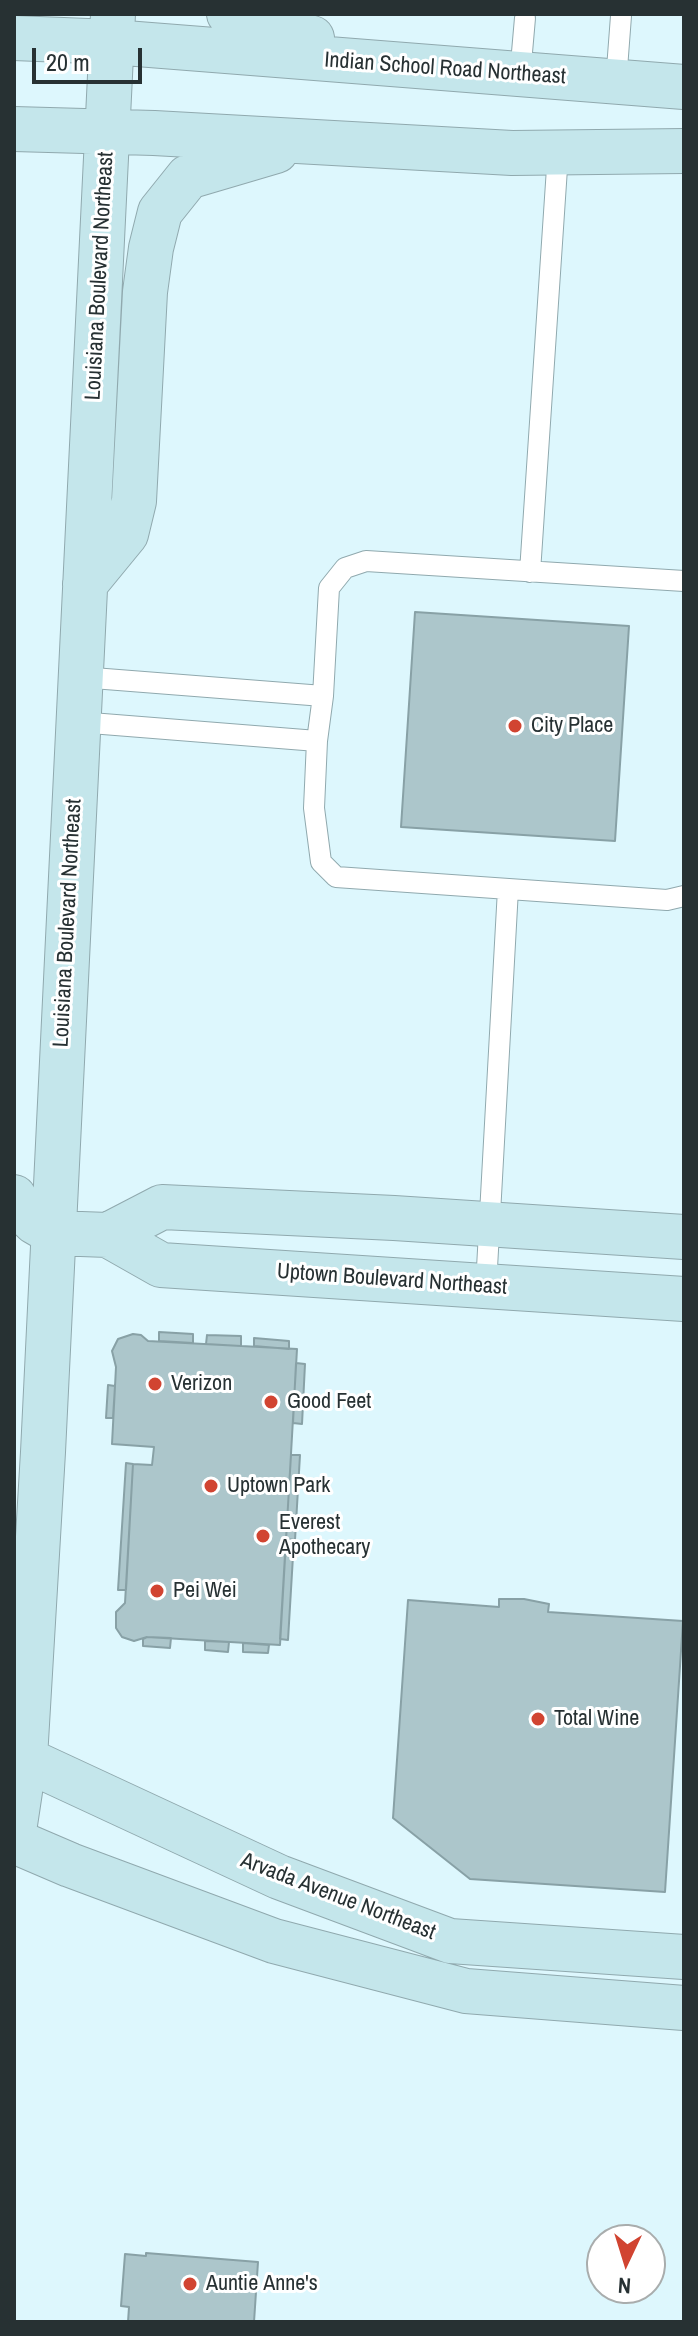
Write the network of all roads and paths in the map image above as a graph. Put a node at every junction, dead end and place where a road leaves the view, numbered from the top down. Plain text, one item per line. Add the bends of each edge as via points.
1 (229, 14) edge
2 (621, 16) dead end
3 (525, 18) dead end
4 (112, 28) edge
5 (14, 38) edge
6 (511, 74) junction
7 (616, 82) junction
8 (684, 87) edge
9 (14, 129) edge
10 (107, 131) junction
11 (307, 142) junction
12 (684, 151) edge
13 (558, 153) junction
14 (530, 572) junction
15 (684, 581) edge
16 (85, 584) junction
17 (80, 677) junction
18 (323, 696) junction
19 (78, 722) junction
20 (317, 741) junction
21 (508, 889) junction
22 (684, 896) edge
23 (14, 1197) edge
24 (489, 1224) junction
25 (54, 1233) junction
26 (108, 1235) junction
27 (684, 1237) edge
28 (486, 1286) junction
29 (684, 1299) edge
30 (14, 1420) edge
31 (43, 1452) junction
32 (19, 1756) edge
33 (14, 1831) edge
34 (14, 1841) edge
35 (684, 1957) edge
36 (684, 2008) edge

1 - 6 street via 348,47
2 - 7 lane
3 - 6 lane
4 - 5 street, Indian School Road Northeast
4 - 6 street, Indian School Road Northeast
4 - 10 street, Louisiana Boulevard Northeast
6 - 7 street, Indian School Road Northeast
7 - 8 street, Indian School Road Northeast
9 - 10 street
10 - 11 street
10 - 16 street, Louisiana Boulevard Northeast
11 - 13 street
11 - 16 street via 188,177 160,212 145,292 134,501 126,534
12 - 13 street
13 - 14 lane
14 - 15 lane
14 - 18 lane via 366,561 345,568 329,588
16 - 17 street, Louisiana Boulevard Northeast
17 - 18 lane
17 - 19 street, Louisiana Boulevard Northeast
18 - 20 lane
19 - 20 lane
19 - 25 street, Louisiana Boulevard Northeast
20 - 21 lane via 314,808 321,862 336,877
21 - 22 lane via 667,900
21 - 24 lane
23 - 25 street via 35,1222
24 - 26 street, Uptown Boulevard Northeast via 162,1207
24 - 27 street, Uptown Boulevard Northeast
24 - 28 lane
25 - 26 street, Uptown Boulevard Northeast
25 - 31 street, Louisiana Boulevard Northeast
26 - 28 street, Uptown Boulevard Northeast via 161,1265
28 - 29 street, Uptown Boulevard Northeast
30 - 31 street
31 - 32 street, Louisiana Boulevard Northeast
32 - 33 street, Louisiana Boulevard Northeast
32 - 35 street, Arvada Avenue Northeast via 279,1877 450,1941
34 - 36 street via 274,1941 466,1991

